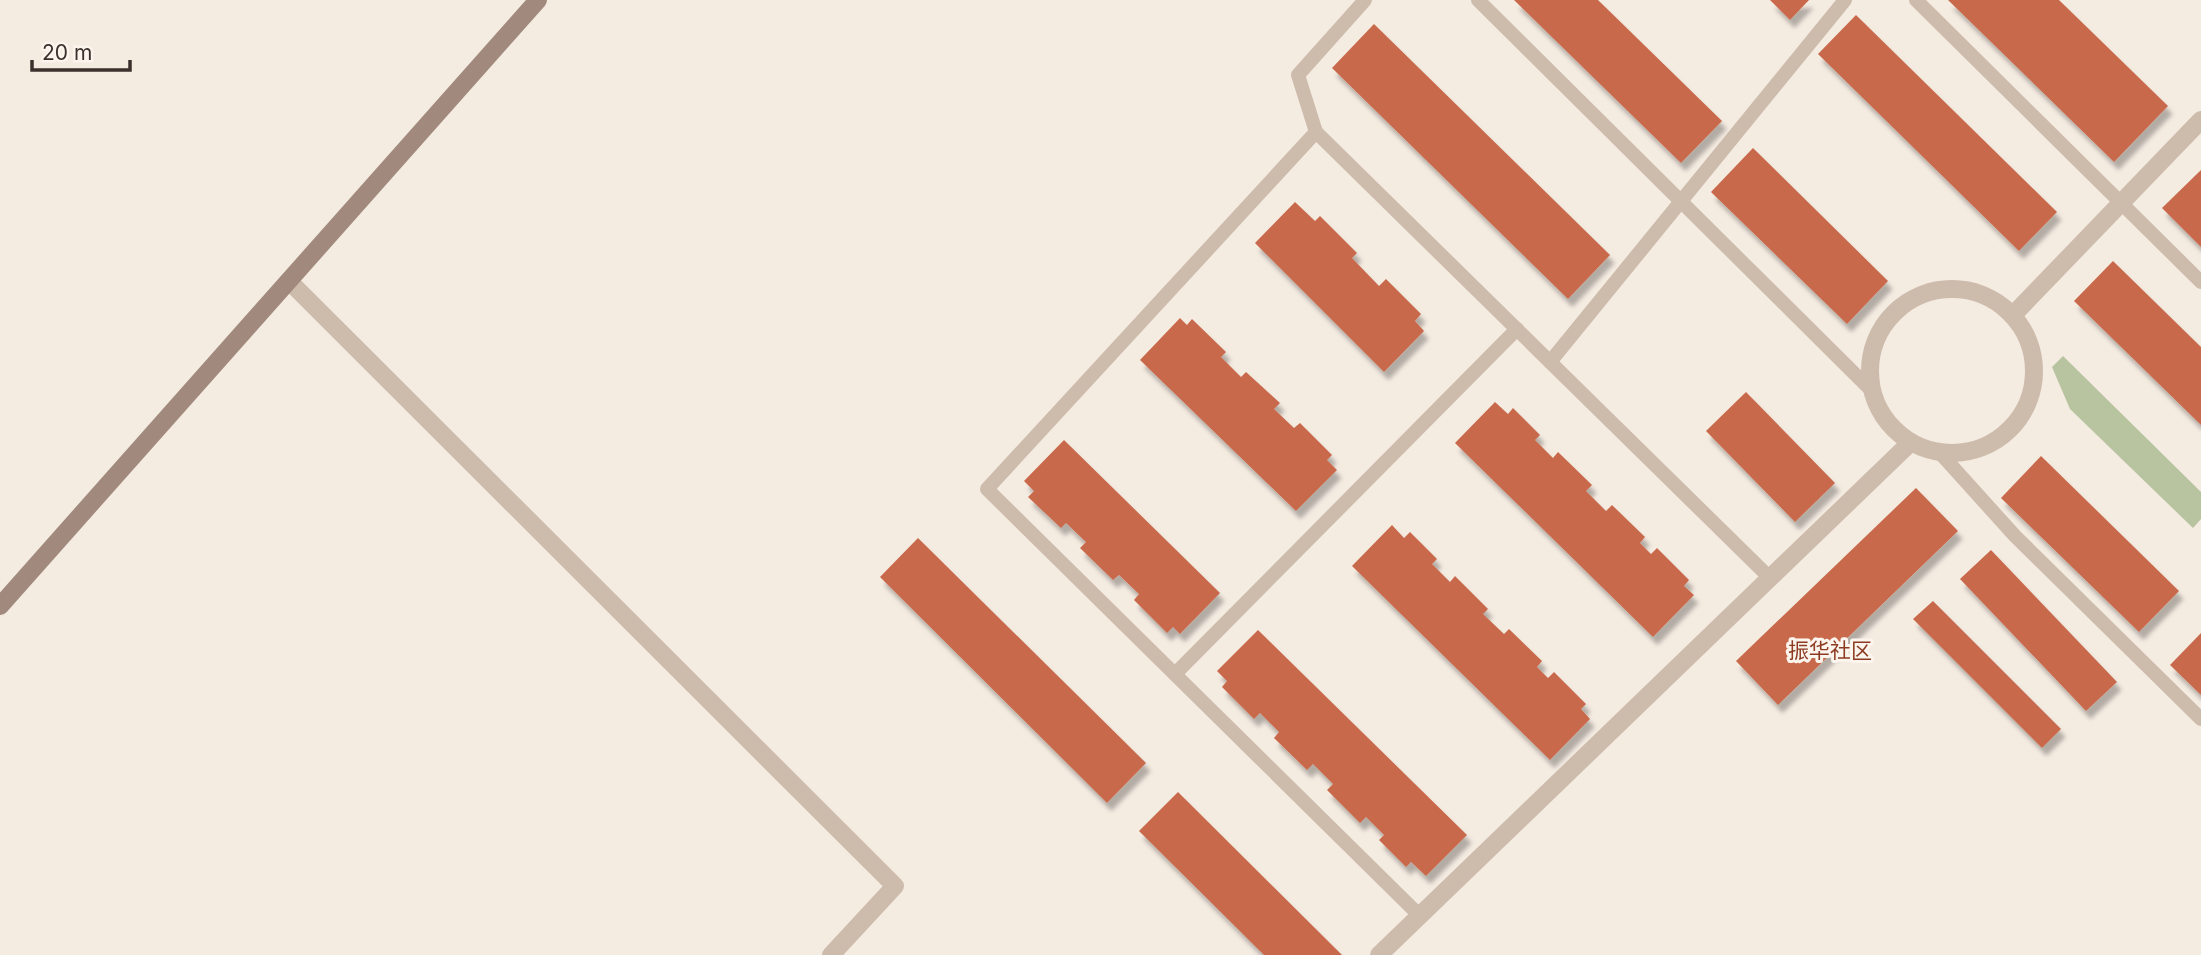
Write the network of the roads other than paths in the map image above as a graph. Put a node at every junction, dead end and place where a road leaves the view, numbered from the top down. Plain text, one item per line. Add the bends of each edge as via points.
1 (538, 0) edge
2 (1365, 0) edge
3 (1478, 0) edge
4 (1845, 0) edge
5 (1916, 0) edge
6 (2201, 120) edge
7 (1316, 132) junction
8 (1681, 202) junction
9 (2122, 202) junction
10 (289, 281) junction
11 (2201, 282) edge
12 (2013, 315) junction
13 (1517, 330) junction
14 (1550, 362) junction
15 (1871, 390) junction
16 (1910, 443) junction
17 (1941, 454) junction
18 (1769, 577) junction
19 (0, 606) edge
20 (1175, 674) junction
21 (2201, 719) edge
22 (1419, 915) junction
23 (831, 955) edge
24 (1379, 955) edge

1 - 10 main road
2 - 7 lane via 1298,75
3 - 8 lane
4 - 8 lane
5 - 9 lane
6 - 9 street
7 - 13 lane
7 - 20 lane via 987,489
8 - 14 lane
8 - 15 lane
9 - 11 lane
9 - 12 street
10 - 19 main road
10 - 23 street via 895,886
12 - 15 street via 1994,299 1965,288 1933,289 1905,302 1881,326 1870,357
12 - 17 street via 2032,348 2035,379 2026,410 2004,436 1975,451
13 - 14 lane
13 - 20 lane
14 - 18 lane
15 - 16 street via 1885,420
16 - 17 street
16 - 18 street
17 - 21 lane via 2015,536
18 - 22 street
20 - 22 lane
22 - 24 street

